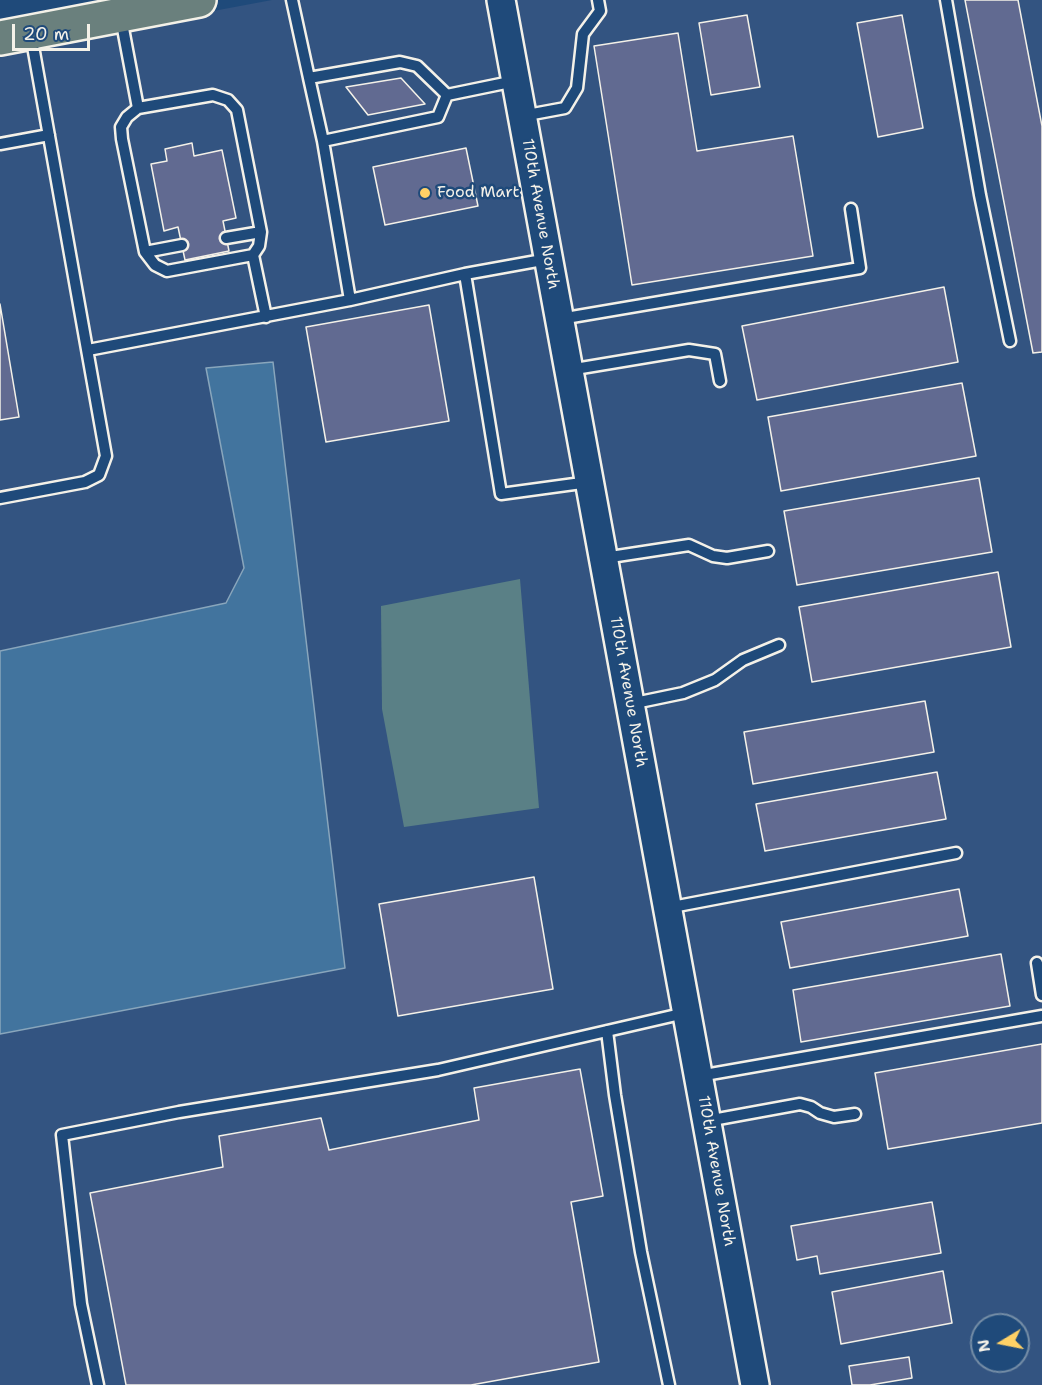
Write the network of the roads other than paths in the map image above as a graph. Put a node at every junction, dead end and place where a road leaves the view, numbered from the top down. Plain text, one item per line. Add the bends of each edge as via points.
1 (199, 0) edge
2 (292, 0) edge
3 (501, 0) edge
4 (598, 0) edge
5 (946, 0) edge
6 (120, 15) junction
7 (15, 35) edge
8 (309, 78) junction
9 (516, 81) junction
10 (447, 95) junction
11 (138, 108) junction
12 (522, 117) junction
13 (49, 135) junction
14 (323, 141) junction
15 (0, 144) edge
16 (851, 209) dead end
17 (261, 232) junction
18 (226, 238) dead end
19 (182, 245) dead end
20 (145, 252) junction
21 (253, 255) junction
22 (548, 259) junction
23 (465, 274) junction
24 (350, 300) junction
25 (266, 317) junction
26 (560, 319) junction
27 (1010, 341) dead end
28 (88, 350) junction
29 (568, 370) junction
30 (720, 381) dead end
31 (589, 482) junction
32 (0, 498) edge
33 (768, 551) dead end
34 (603, 558) junction
35 (779, 645) dead end
36 (630, 704) junction
37 (956, 853) dead end
38 (667, 908) junction
39 (1037, 963) dead end
40 (1042, 995) edge
41 (687, 1013) junction
42 (1042, 1016) edge
43 (607, 1031) junction
44 (698, 1076) junction
45 (855, 1114) dead end
46 (707, 1121) junction
47 (98, 1385) edge
48 (669, 1385) edge
49 (755, 1385) edge

1 - 6 main road
2 - 8 lane
3 - 9 street, 110th Avenue North
4 - 12 lane via 600,11 583,34 577,88 566,108
5 - 27 lane
6 - 7 main road
6 - 11 lane
7 - 13 lane
8 - 10 lane via 400,62 417,66
8 - 14 lane
9 - 10 lane
9 - 12 street, 110th Avenue North
10 - 14 lane via 438,117
11 - 17 lane via 213,95 228,100 237,110
11 - 20 lane via 121,127
12 - 22 street, 110th Avenue North
13 - 15 lane
13 - 28 lane
14 - 24 lane
16 - 26 lane via 860,268
17 - 18 lane
17 - 21 lane
19 - 20 lane
20 - 21 lane via 155,265 167,271
21 - 25 lane
22 - 23 lane
22 - 26 street, 110th Avenue North
23 - 24 lane
23 - 31 lane via 501,494
24 - 25 lane
25 - 28 lane
26 - 29 street, 110th Avenue North
28 - 32 lane via 106,456 99,475 85,482
29 - 30 lane via 689,350 715,354
29 - 31 street, 110th Avenue North
31 - 34 street, 110th Avenue North
33 - 34 lane via 727,558 689,545
34 - 36 street, 110th Avenue North
35 - 36 lane via 743,660 716,680 683,693
36 - 38 street, 110th Avenue North
37 - 38 lane
38 - 41 street, 110th Avenue North
39 - 40 lane
41 - 43 lane
41 - 44 street, 110th Avenue North
42 - 44 lane
43 - 47 lane via 438,1070 62,1135 81,1304
43 - 48 lane via 641,1252
44 - 46 street, 110th Avenue North
45 - 46 lane via 834,1117 800,1104
46 - 49 street, 110th Avenue North

